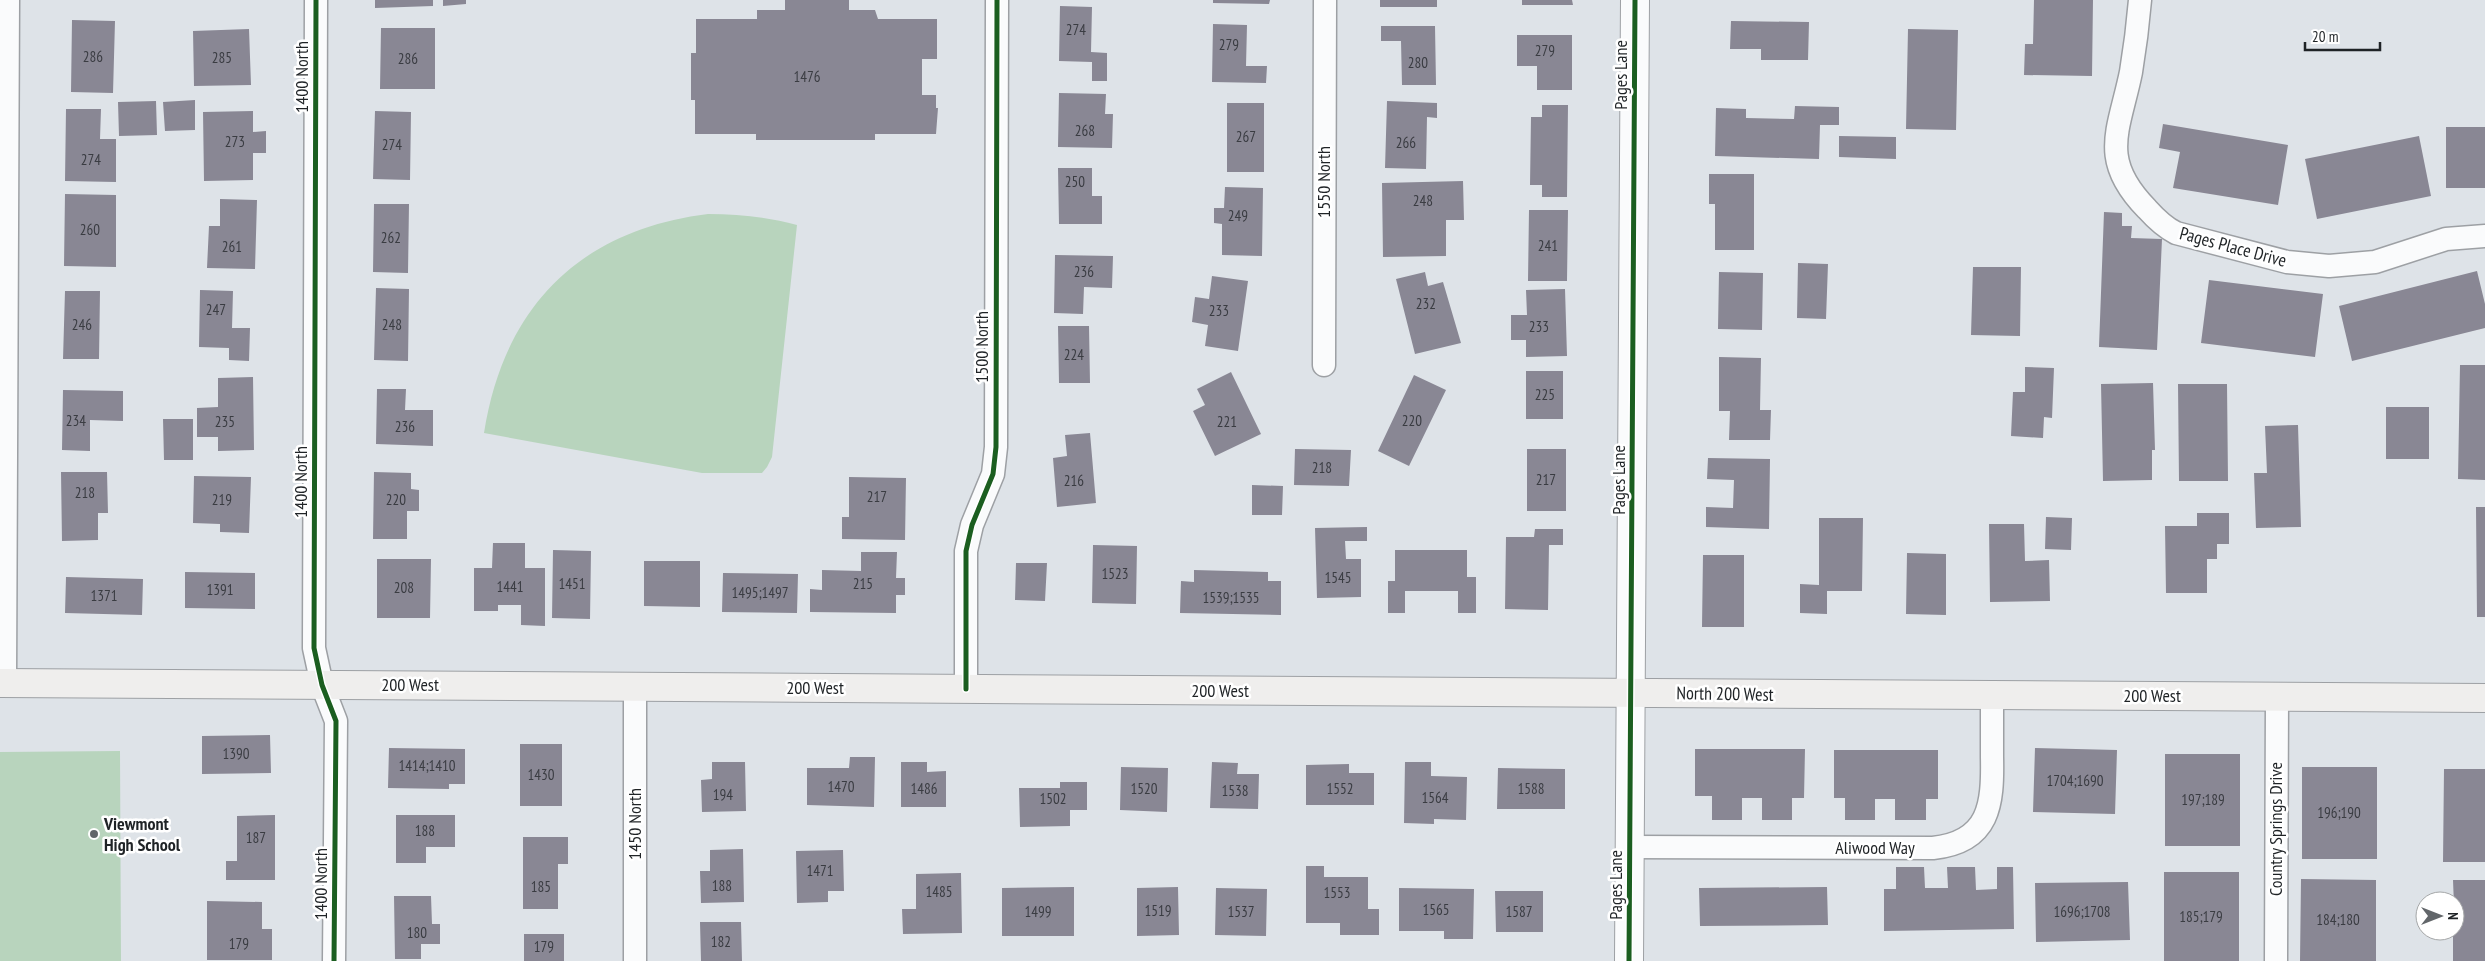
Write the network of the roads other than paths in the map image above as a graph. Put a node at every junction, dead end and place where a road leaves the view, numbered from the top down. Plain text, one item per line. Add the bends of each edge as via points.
1 (8, 0) edge
2 (316, 0) edge
3 (997, 0) edge
4 (1325, 0) edge
5 (1635, 0) edge
6 (2140, 0) edge
7 (3, 234) edge
8 (2485, 236) edge
9 (1324, 365) dead end
10 (2, 683) edge
11 (322, 685) junction
12 (635, 687) junction
13 (966, 689) junction
14 (1631, 693) junction
15 (1819, 695) joint
16 (1992, 695) junction
17 (2277, 697) junction
18 (2485, 698) edge
19 (1630, 848) junction
20 (334, 961) edge
21 (635, 961) edge
22 (1629, 961) edge
23 (2276, 961) edge

1 - 7 street
2 - 11 street, 1400 North via 314,648
3 - 13 street, 1500 North via 996,447 993,474 972,525 966,551
4 - 9 street, 1550 North
5 - 14 street, Pages Lane
6 - 8 street, Pages Place Drive via 2130,73 2118,122 2116,151 2122,178 2129,191 2163,226 2176,233 2286,262 2329,266 2375,262 2446,239
7 - 10 street
10 - 11 main road, 200 West
11 - 12 main road, 200 West
11 - 20 street, 1400 North via 336,721
12 - 13 main road, 200 West
12 - 21 street, 1450 North
13 - 14 main road, 200 West
14 - 15 main road, North 200 West
14 - 19 street, Pages Lane
15 - 16 main road, 200 West
16 - 17 main road, 200 West
16 - 19 street, Aliwood Way via 1991,802 1975,831 1956,843 1934,848
17 - 18 main road, 200 West
17 - 23 street, Country Springs Drive
19 - 22 street, Pages Lane

